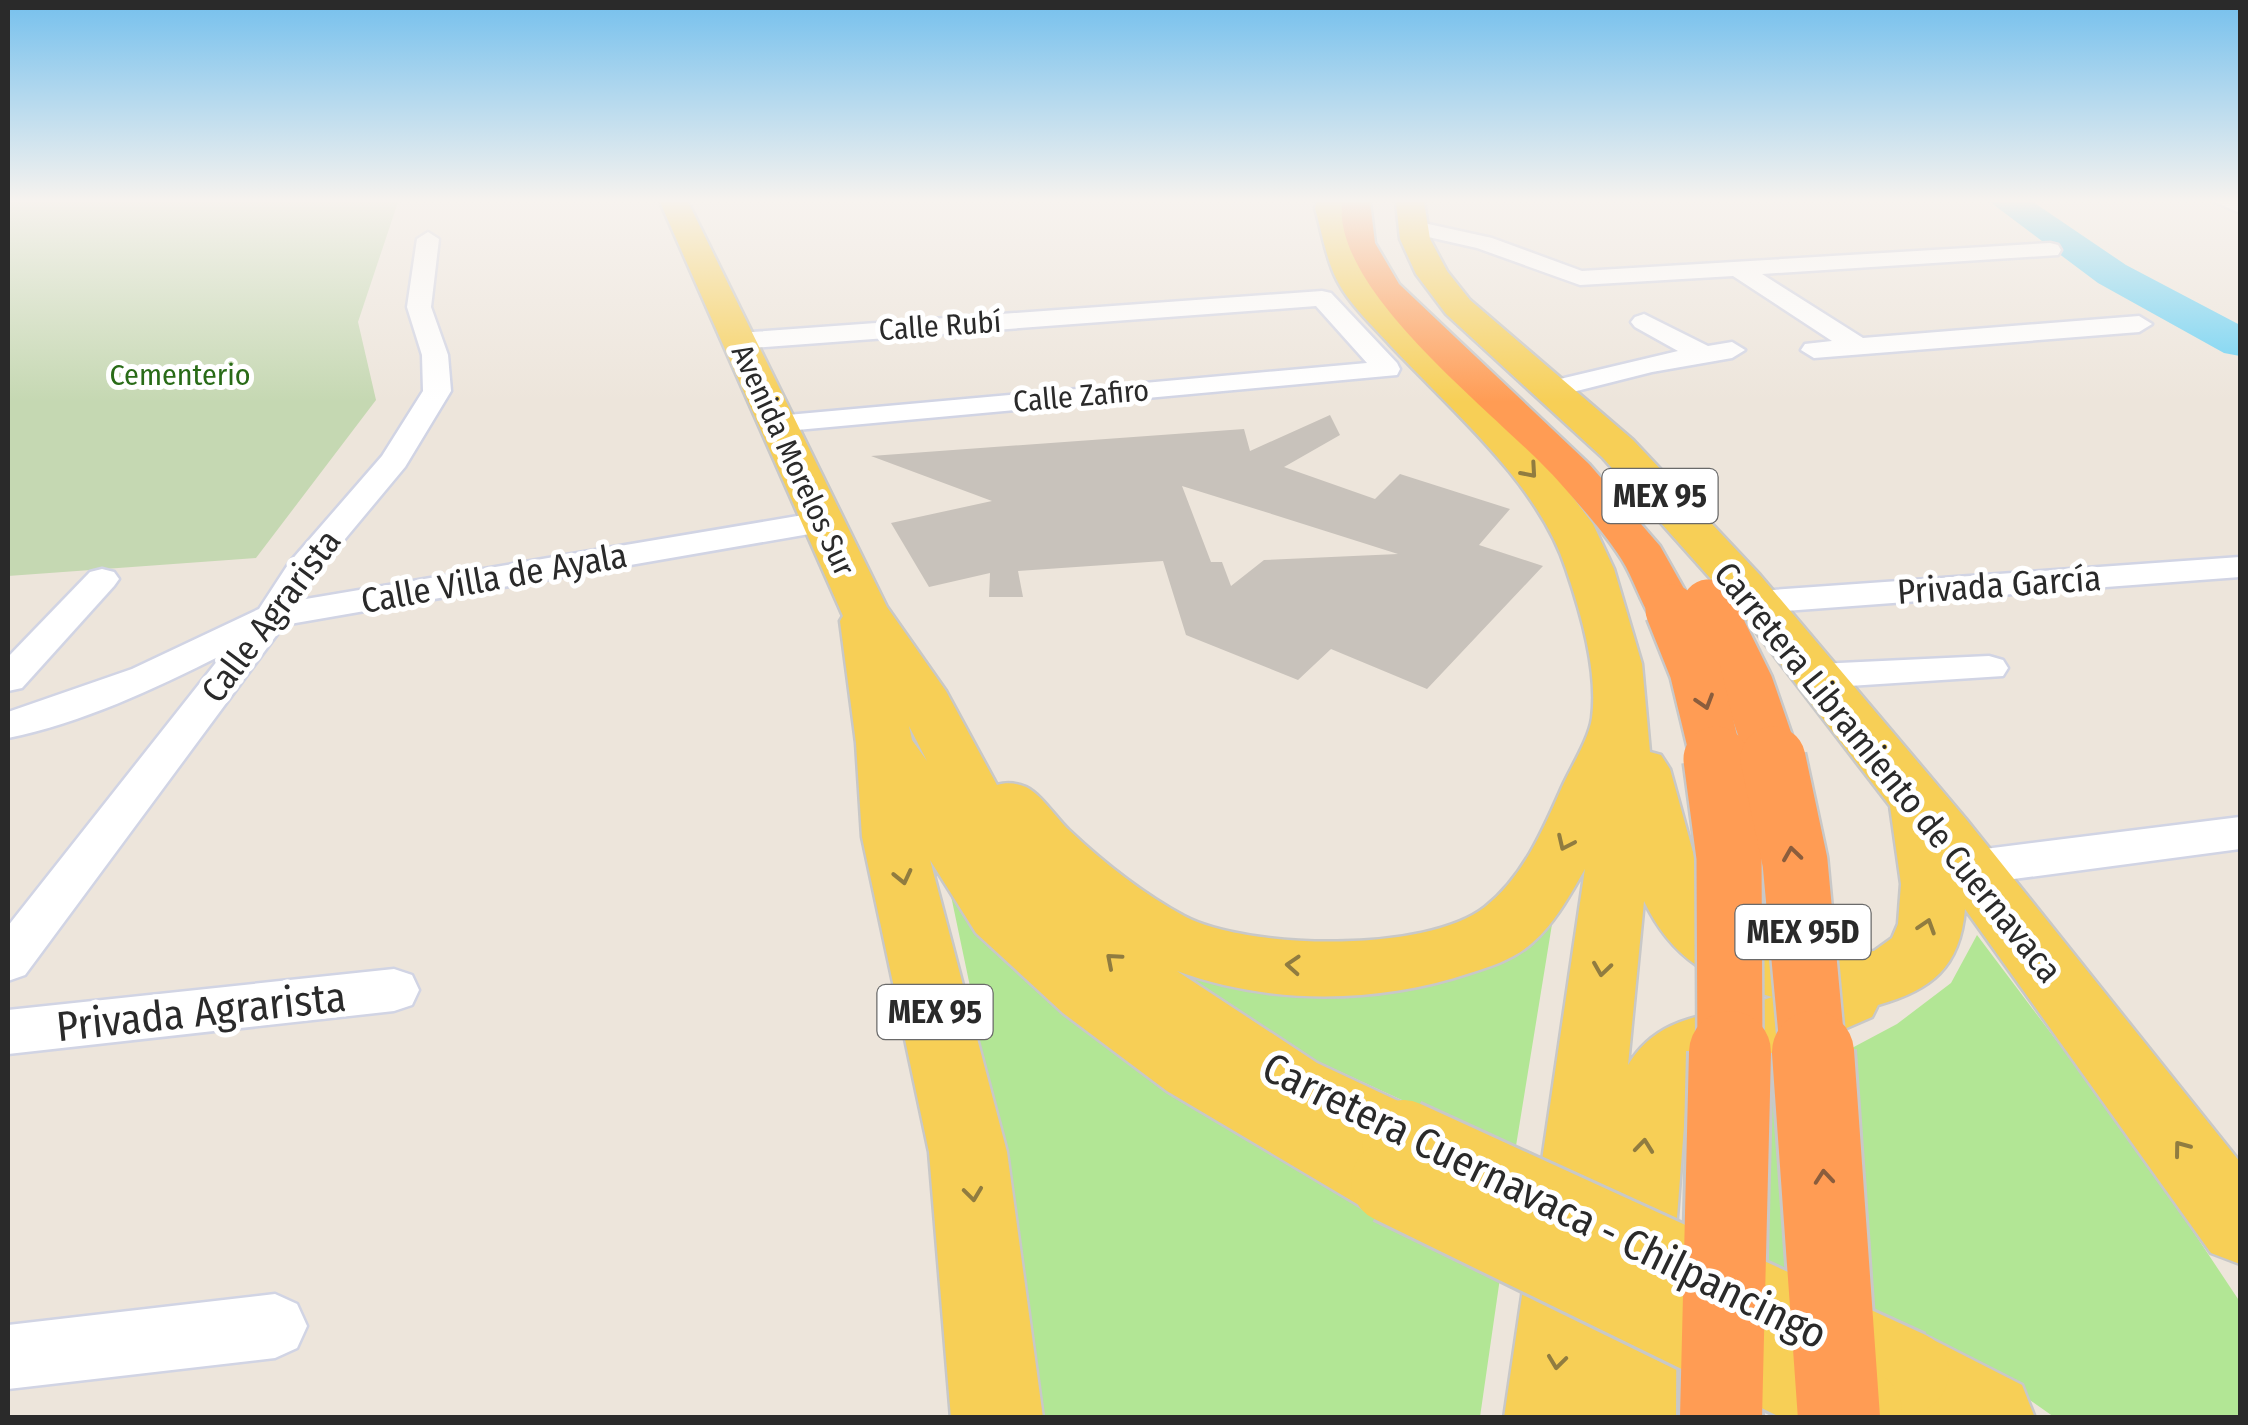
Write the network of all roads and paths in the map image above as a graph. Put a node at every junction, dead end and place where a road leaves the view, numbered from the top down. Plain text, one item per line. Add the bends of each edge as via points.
1 (424, 268) edge
2 (705, 268) edge
3 (1349, 268) edge
4 (1371, 268) edge
5 (1404, 268) edge
6 (1431, 268) edge
7 (1554, 268) edge
8 (1763, 268) edge
9 (1740, 270) junction
10 (1644, 322) dead end
11 (2138, 324) dead end
12 (738, 341) junction
13 (1857, 346) junction
14 (1732, 350) dead end
15 (1814, 350) dead end
16 (1704, 355) junction
17 (1387, 369) joint
18 (1549, 390) junction
19 (775, 422) junction
20 (1611, 500) junction
21 (820, 522) junction
22 (2240, 567) edge
23 (102, 579) dead end
24 (1758, 602) junction
25 (272, 616) junction
26 (1989, 668) dead end
27 (1818, 676) junction
28 (8, 679) edge
29 (1617, 693) junction
30 (902, 717) junction
31 (8, 725) edge
32 (1915, 798) junction
33 (2240, 833) edge
34 (1969, 868) junction
35 (8, 961) edge
36 (1882, 981) junction
37 (394, 990) dead end
38 (8, 1032) edge
39 (2240, 1226) edge
40 (275, 1326) dead end
41 (8, 1357) edge
42 (1874, 1402) edge
43 (998, 1418) edge
44 (1550, 1418) edge
45 (1630, 1418) edge
46 (1721, 1418) edge
47 (1988, 1418) edge

1 - 25 street, Calle Agrarista via 419,307 435,355 437,390 394,461 301,570
2 - 12 main road, Avenida Morelos Sur / MEX 95
3 -> 29 main road, MEX 95 via 1371,304 1534,476 1570,524 1590,568
4 - 20 highway, MEX 95D via 1396,301
5 - 20 highway, MEX 95D via 1424,299 1562,430
6 - 18 main road, Carretera Libramiento de Cuernavaca / MEX 95 via 1449,295
7 - 9 street via 1580,278
8 - 9 street
9 - 13 street
10 - 16 street
11 - 13 street
12 - 17 street, Calle Rubí via 1322,298
12 - 19 main road, Avenida Morelos Sur / MEX 95
13 - 15 street
14 - 16 street
16 - 18 street
17 - 19 street, Calle Zafiro
18 - 24 main road, Carretera Libramiento de Cuernavaca / MEX 95 via 1613,443
19 - 21 main road, Avenida Morelos Sur / MEX 95
42 -> 20 highway, MEX 95D, bridge via 1832,1274 1804,945 1789,832 1767,737 1739,663 1677,554
20 -> 46 highway, MEX 95D, bridge via 1688,646 1712,739 1734,912
21 - 25 street, Calle Villa de Ayala
21 - 30 main road, Avenida Morelos Sur / MEX 95 via 863,608
22 - 24 street, Privada García
23 - 28 street
24 - 27 main road, Carretera Libramiento de Cuernavaca / MEX 95
25 - 31 street, Calle Villa de Ayala via 146,678
25 - 35 street, Calle Agrarista
26 - 27 street
27 - 32 main road, Carretera Libramiento de Cuernavaca / MEX 95
29 -> 30 main road via 1541,893 1504,930 1407,965 1294,966 1188,948 1093,887
29 - 36 main road via 1685,918 1723,948 1773,972 1834,983
29 -> 44 main road, MEX 95 via 1625,806
30 - 42 main road, bridge via 999,915 1088,993 1192,1069 1398,1161
30 -> 43 main road, MEX 95 via 894,837 968,1152
32 - 34 main road, Carretera Libramiento de Cuernavaca / MEX 95
36 -> 32 main road via 1917,956 1933,915 1932,860
33 - 34 street
39 -> 34 main road, Carretera Libramiento de Cuernavaca / MEX 95
45 -> 36 main road via 1636,1217 1650,1096 1668,1064 1707,1042 1757,1036
37 - 38 street, Privada Agrarista
40 - 41 street
42 - 47 main road

